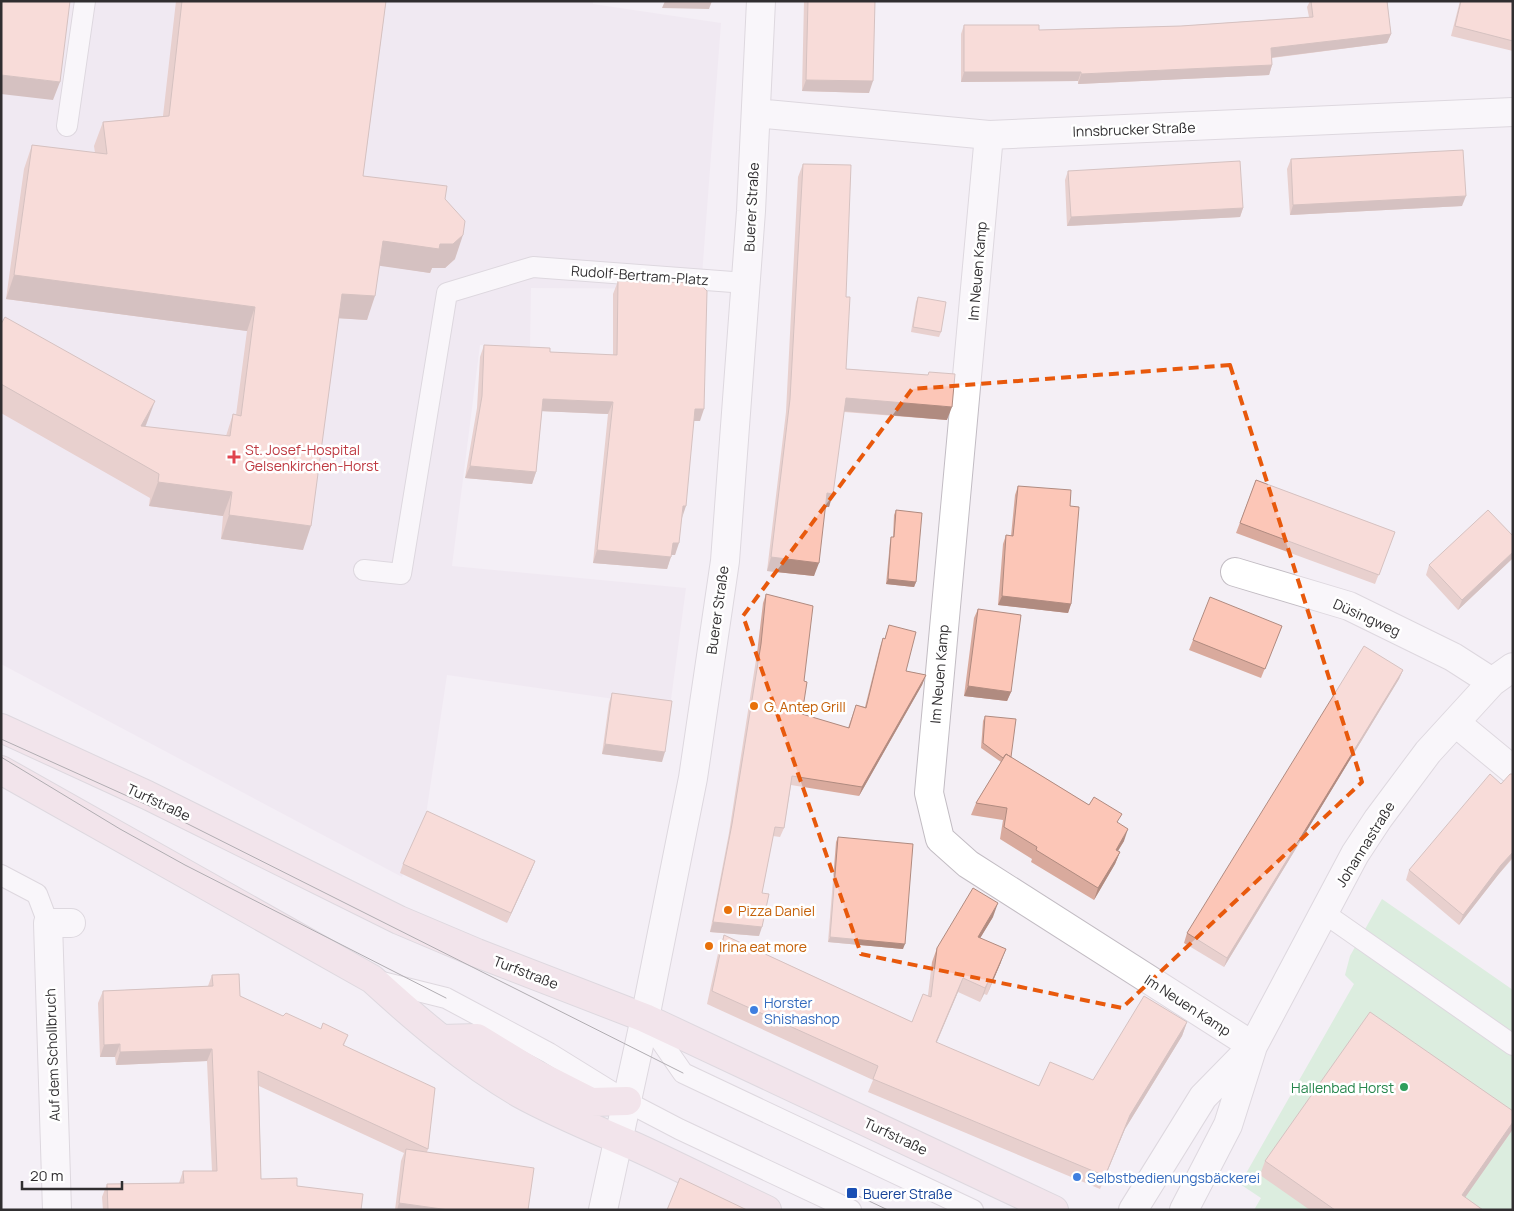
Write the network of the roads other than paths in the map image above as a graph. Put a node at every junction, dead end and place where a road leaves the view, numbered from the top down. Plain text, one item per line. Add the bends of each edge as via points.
1 (85, 1) edge
2 (761, 1) edge
3 (1513, 112) edge
4 (756, 113) junction
5 (67, 126) dead end
6 (989, 135) junction
7 (746, 283) junction
8 (364, 570) dead end
9 (1235, 572) dead end
10 (1502, 674) edge
11 (1456, 723) junction
12 (9, 732) edge
13 (1, 770) edge
14 (1513, 770) edge
15 (1, 875) edge
16 (1324, 913) junction
17 (59, 923) joint
18 (372, 979) junction
19 (645, 1018) junction
20 (442, 1039) junction
21 (1513, 1044) edge
22 (1253, 1046) junction
23 (627, 1101) junction
24 (618, 1139) junction
25 (57, 1210) edge
26 (603, 1210) edge
27 (767, 1210) edge
28 (851, 1210) edge
29 (974, 1210) edge
30 (1054, 1210) edge
31 (1133, 1210) edge
32 (1184, 1210) edge

1 - 5 lane
2 - 4 street, Buerer Straße
3 - 6 street, Innsbrucker Straße
4 - 6 street, Innsbrucker Straße
4 - 7 street, Buerer Straße
6 - 22 street, Im Neuen Kamp via 929,793 940,838 968,864
7 - 8 lane, Rudolf-Bertram-Platz via 533,267 447,293 401,574
7 - 19 street, Buerer Straße via 725,561 693,778
9 - 10 street, Düsingweg via 1349,606 1453,657
10 - 11 street, Johannastraße
11 - 14 street
11 - 16 street, Johannastraße via 1428,752 1378,819 1355,854
12 - 19 main road, Turfstraße via 270,855 399,920
13 - 18 main road
15 - 17 lane via 37,894
16 - 21 lane
16 - 22 street, Johannastraße
17 - 25 street, Auf dem Schollbruch
18 - 20 main road
18 - 23 lane via 446,998 549,1053
19 - 23 street, Buerer Straße
19 - 29 lane via 683,1073
19 - 30 main road, Turfstraße
20 - 23 main road via 477,1038 536,1074 591,1102
20 - 24 main road via 519,1093 579,1124
22 - 31 street, Johannastraße via 1203,1097
22 - 32 street, Johannastraße via 1228,1125
23 - 24 street, Buerer Straße
23 - 28 lane via 732,1155
24 - 26 street, Buerer Straße
24 - 27 main road

